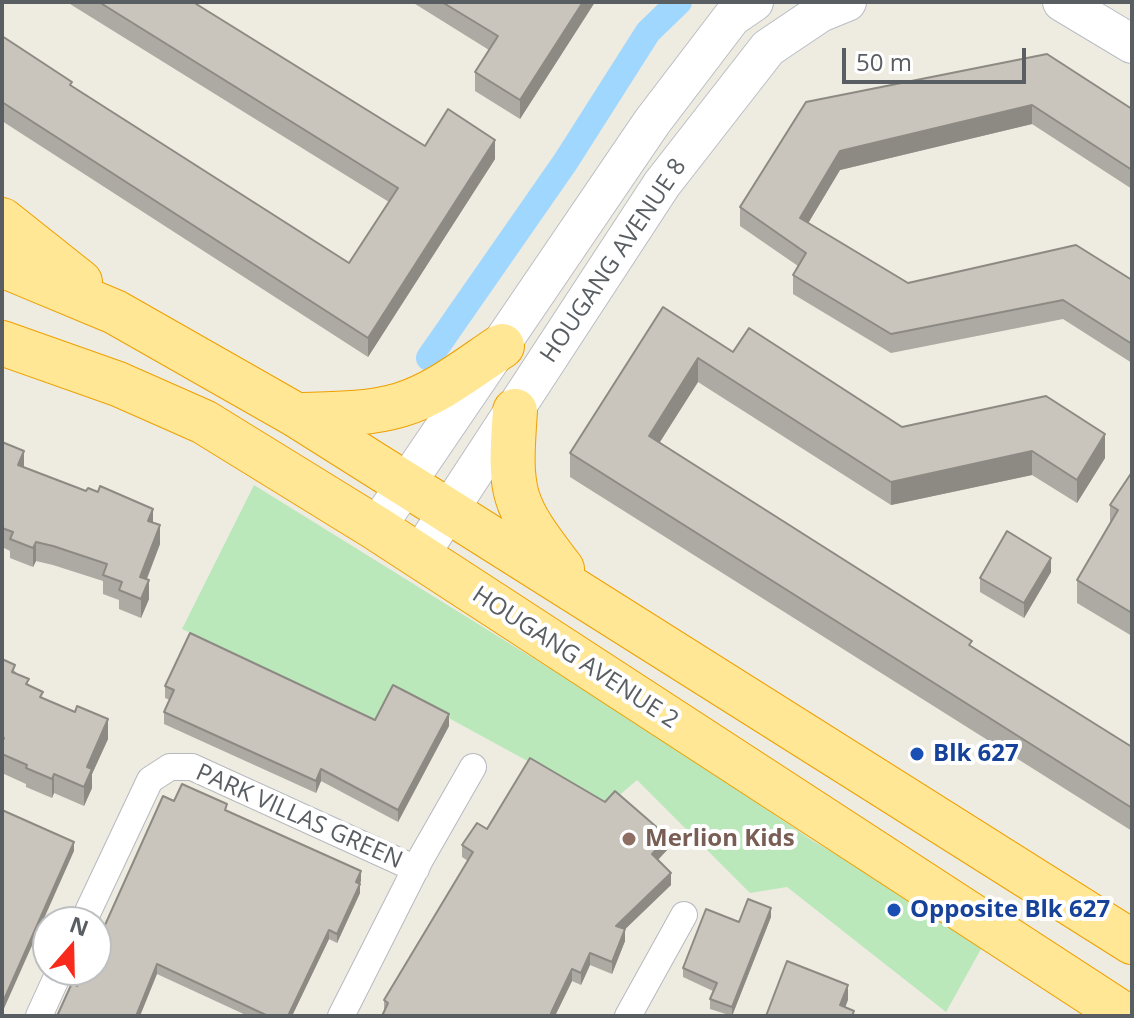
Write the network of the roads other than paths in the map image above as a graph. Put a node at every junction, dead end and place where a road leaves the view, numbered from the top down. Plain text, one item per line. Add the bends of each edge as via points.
1 (754, 2) edge
2 (847, 2) edge
3 (1062, 2) edge
4 (1132, 44) edge
5 (2, 220) edge
6 (2, 265) edge
7 (115, 312) junction
8 (2, 343) edge
9 (502, 346) junction
10 (515, 411) junction
11 (296, 415) junction
12 (407, 482) junction
13 (449, 509) junction
14 (376, 528) junction
15 (419, 556) junction
16 (577, 590) junction
17 (473, 767) dead end
18 (416, 869) junction
19 (91, 906) edge
20 (684, 915) dead end
21 (1132, 942) edge
22 (53, 986) edge
23 (39, 1016) edge
24 (341, 1016) edge
25 (628, 1016) edge
26 (1126, 1016) edge

1 - 9 main road, HOUGANG AVENUE 8 via 732,17 652,122
2 - 10 main road, HOUGANG AVENUE 8 via 820,13 768,48 662,184
3 - 4 main road
5 - 7 highway
6 - 7 highway
7 - 11 highway
8 - 14 highway, HOUGANG AVENUE 2 via 118,384 204,422
9 - 11 highway via 437,389 401,405 367,413
9 - 12 main road, HOUGANG AVENUE 8
10 - 13 main road, HOUGANG AVENUE 8
10 - 16 highway via 510,473 518,505
11 - 12 highway
12 - 13 highway
12 - 14 main road, HOUGANG AVENUE 8
13 - 15 main road, HOUGANG AVENUE 8
13 - 16 highway
14 - 15 highway, HOUGANG AVENUE 2
15 - 26 highway, HOUGANG AVENUE 2
16 - 21 highway
17 - 18 street
18 - 19 street, PARK VILLAS GREEN via 192,767 170,767 150,780
18 - 24 street
20 - 25 street
22 - 23 street

